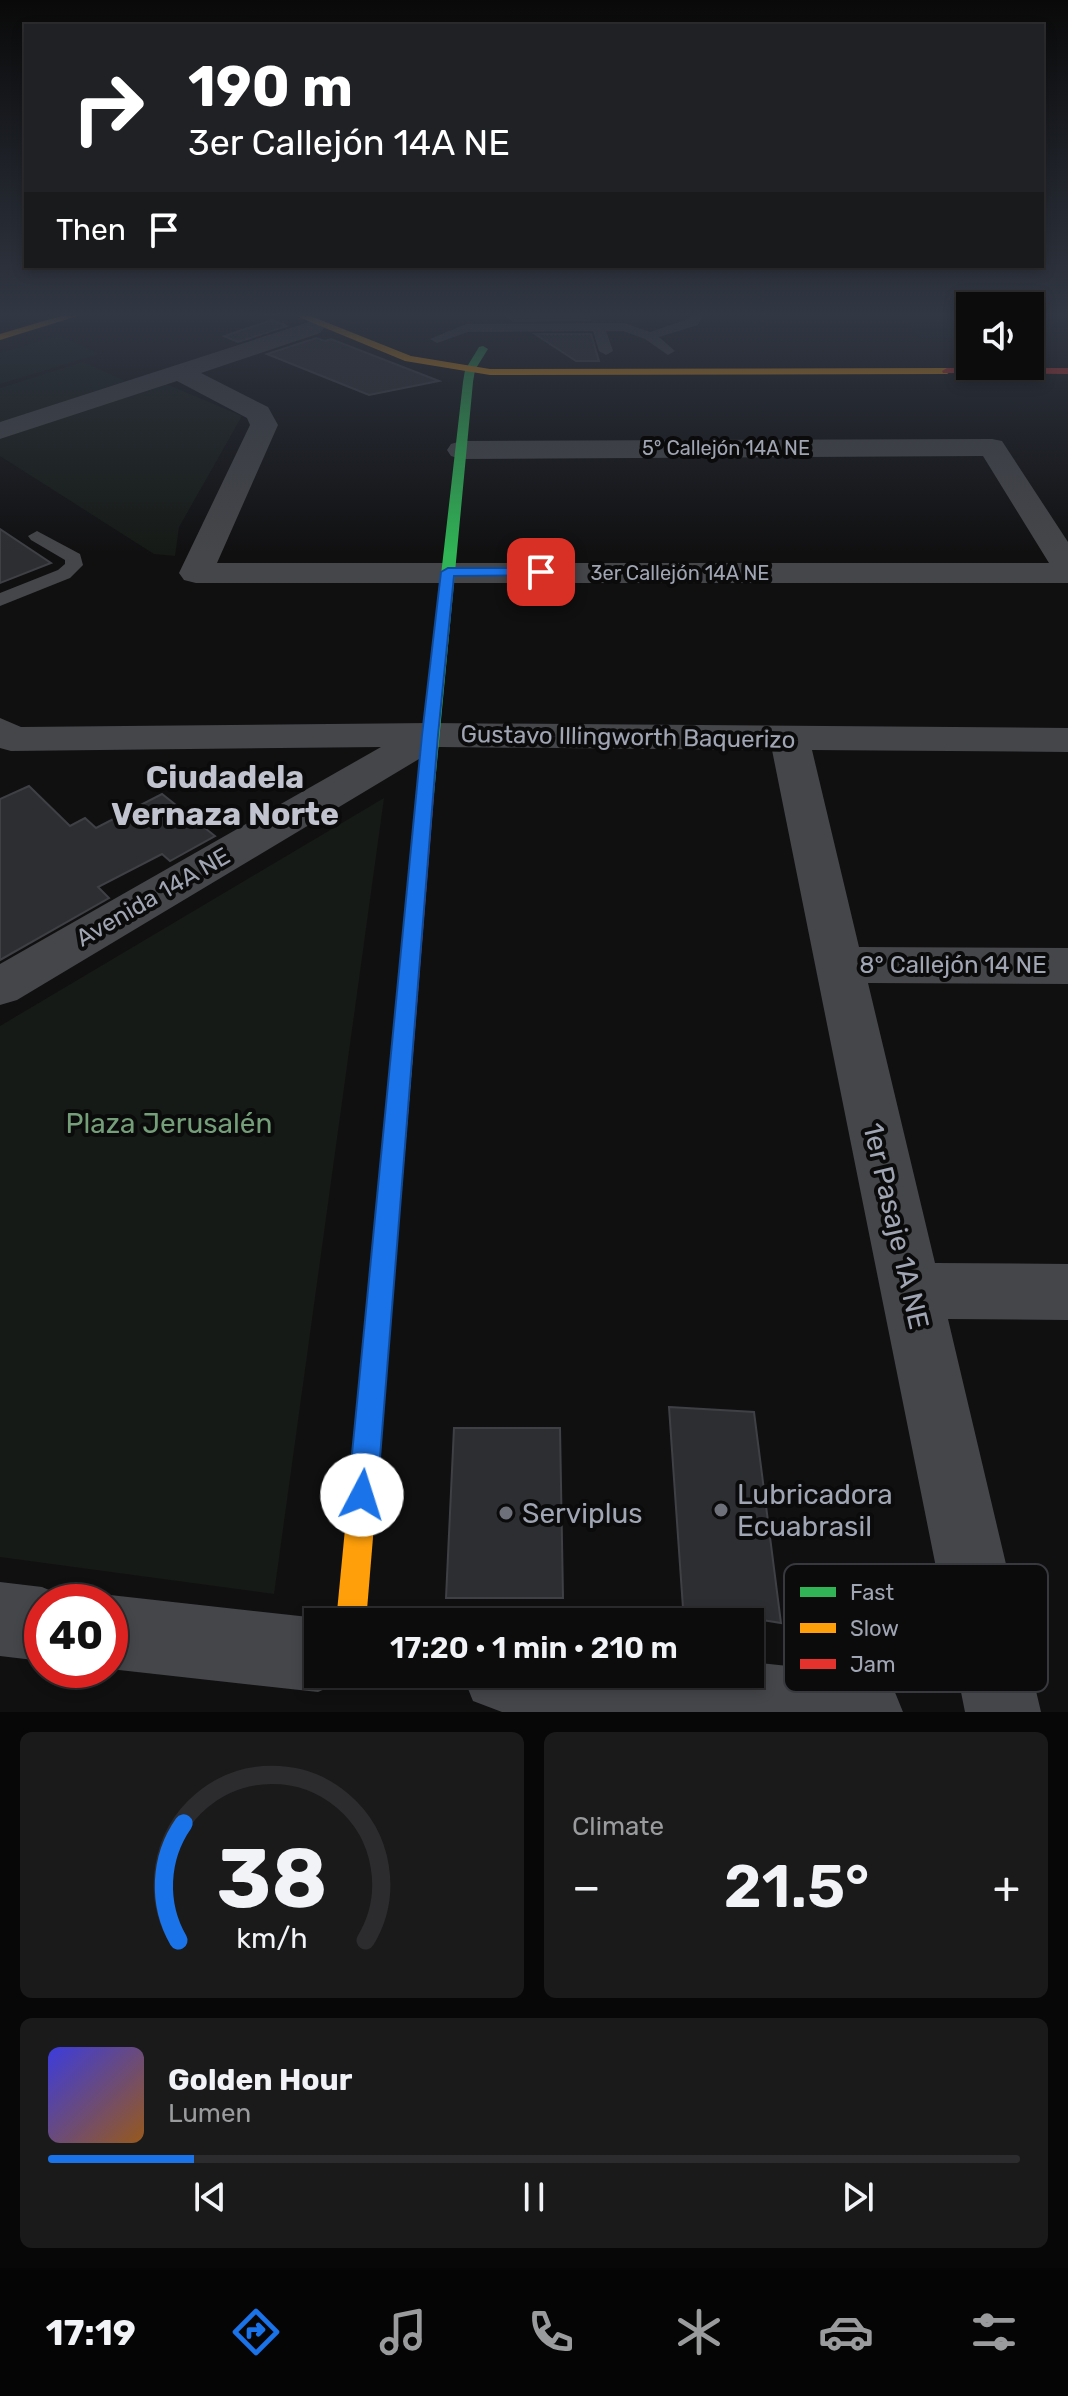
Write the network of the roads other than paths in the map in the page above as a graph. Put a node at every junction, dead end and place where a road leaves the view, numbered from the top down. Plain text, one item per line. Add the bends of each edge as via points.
1 (116, 393) edge
2 (220, 393) edge
3 (467, 393) edge
4 (0, 431) edge
5 (461, 450) junction
6 (37, 536) dead end
7 (1068, 570) edge
8 (448, 572) junction
9 (0, 600) edge
10 (430, 735) junction
11 (4, 737) edge
12 (790, 739) junction
13 (1068, 740) edge
14 (838, 965) junction
15 (1068, 966) edge
16 (0, 987) edge
17 (911, 1291) junction
18 (1068, 1292) edge
19 (971, 1564) edge
20 (352, 1608) edge
21 (0, 1619) edge
22 (24, 1622) edge
23 (128, 1634) edge
24 (304, 1653) edge
25 (634, 1688) edge
26 (999, 1692) edge
27 (865, 1712) edge
28 (1003, 1712) edge

1 - 4 street
2 - 8 street, 3er Callejón 14A NE via 258,413 264,425 196,573
3 - 5 street
5 - 7 street, 5° Callejón 14A NE via 992,447
5 - 8 street
6 - 9 lane via 74,558 74,565
7 - 8 street, 3er Callejón 14A NE
8 - 10 street
10 - 11 street, Gustavo Illingworth Baquerizo
10 - 12 street, Gustavo Illingworth Baquerizo
10 - 16 street, Avenida 14A NE
10 - 20 street
12 - 13 street, Gustavo Illingworth Baquerizo
12 - 14 street, 1er Pasaje 1A NE
14 - 15 street, 8° Callejón 14 NE
14 - 17 street, 1er Pasaje 1A NE
17 - 18 street
17 - 19 street, 1er Pasaje 1A NE
21 - 22 street
23 - 24 street
25 - 27 street
26 - 28 street, 1er Pasaje 1A NE

